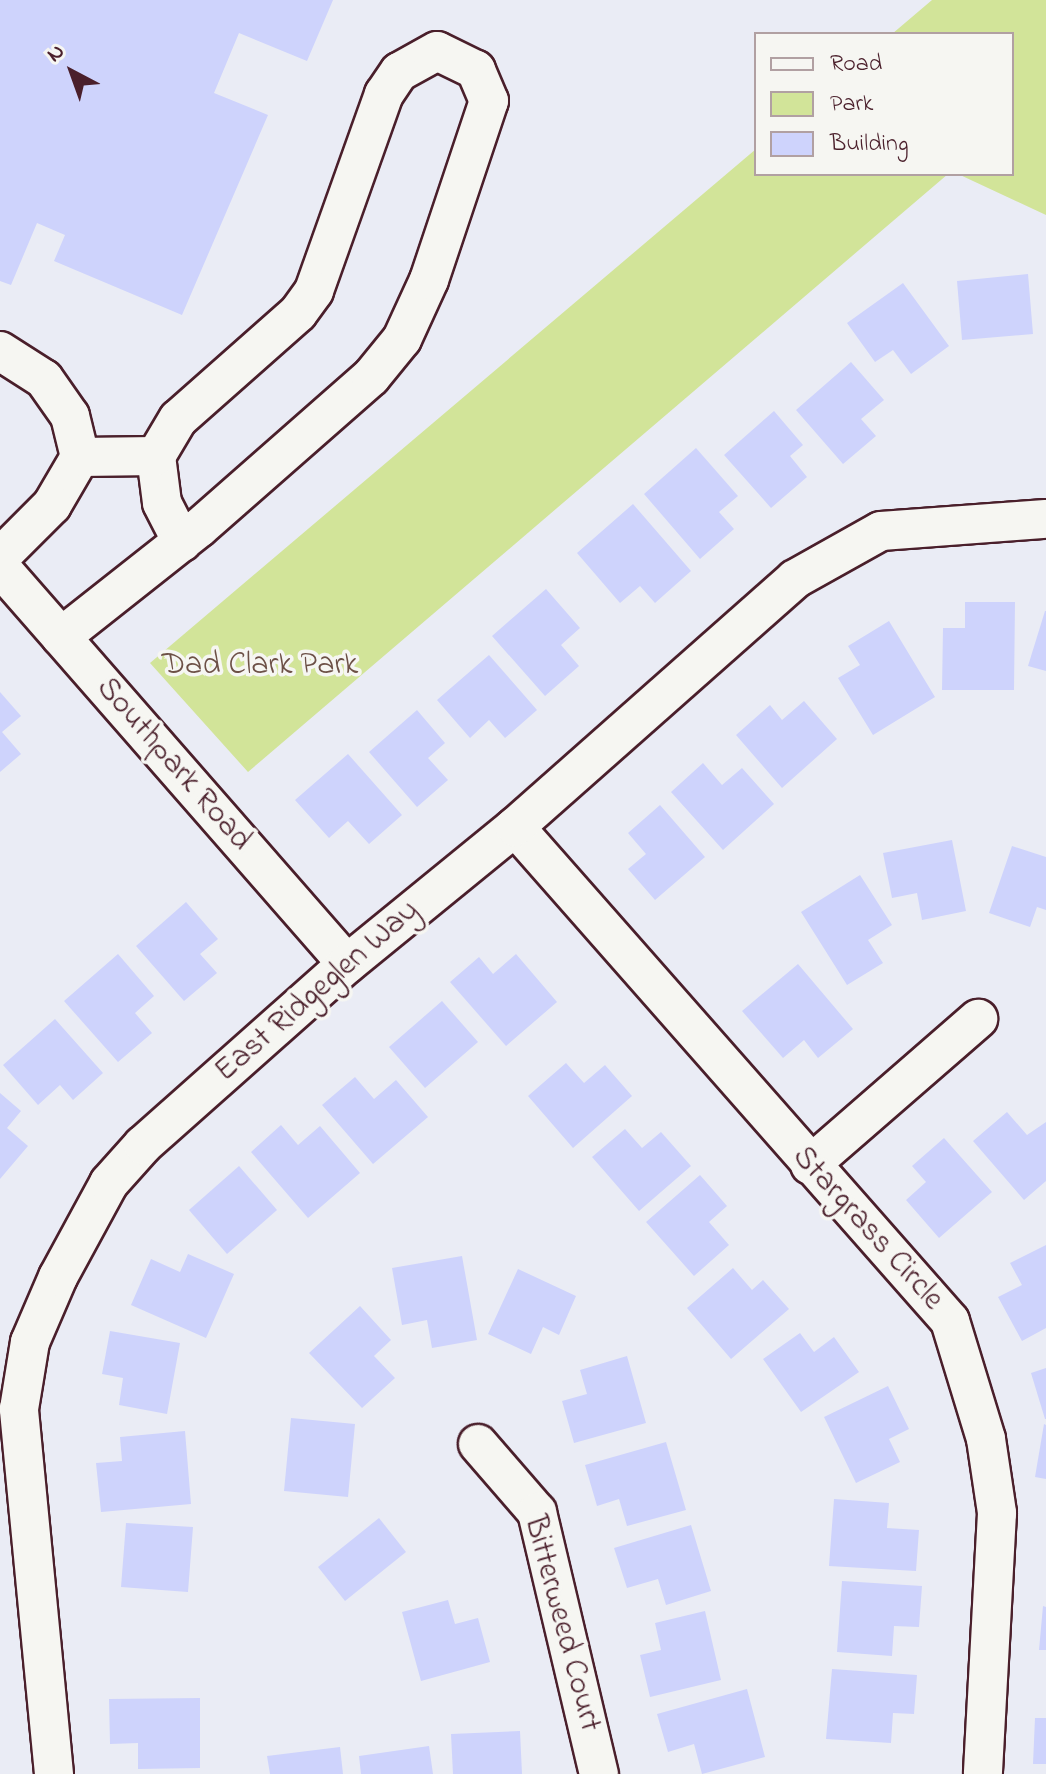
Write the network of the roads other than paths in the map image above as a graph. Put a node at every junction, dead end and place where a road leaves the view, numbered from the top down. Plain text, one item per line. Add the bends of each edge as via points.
1 (0, 351) edge
2 (156, 456) junction
3 (80, 457) junction
4 (1046, 519) edge
5 (182, 542) junction
6 (0, 557) edge
7 (0, 567) edge
8 (61, 637) junction
9 (515, 827) junction
10 (347, 964) junction
11 (978, 1019) dead end
12 (810, 1165) junction
13 (10, 1409) edge
14 (478, 1444) dead end
15 (54, 1774) edge
16 (599, 1774) edge
17 (983, 1774) edge

1 - 3 street via 44,379 70,416
2 - 3 street
2 - 5 street via 162,503
2 - 5 street via 178,419 298,313 314,291 384,94 399,72 437,51 468,61 489,101 429,280 402,339 371,377
3 - 6 street via 52,505
4 - 9 street, East Ridgeglen Way via 881,531 795,579
5 - 8 street
7 - 8 street, Southpark Road
8 - 10 street, Southpark Road
9 - 10 street, East Ridgeglen Way
9 - 12 street, Stargrass Circle
10 - 13 street, East Ridgeglen Way via 143,1145 109,1183 58,1277 30,1342
11 - 12 street
12 - 17 street, Stargrass Circle via 950,1321 986,1439 997,1513
13 - 15 street, East Ridgeglen Way
14 - 16 street, Bitterweed Court via 537,1512

